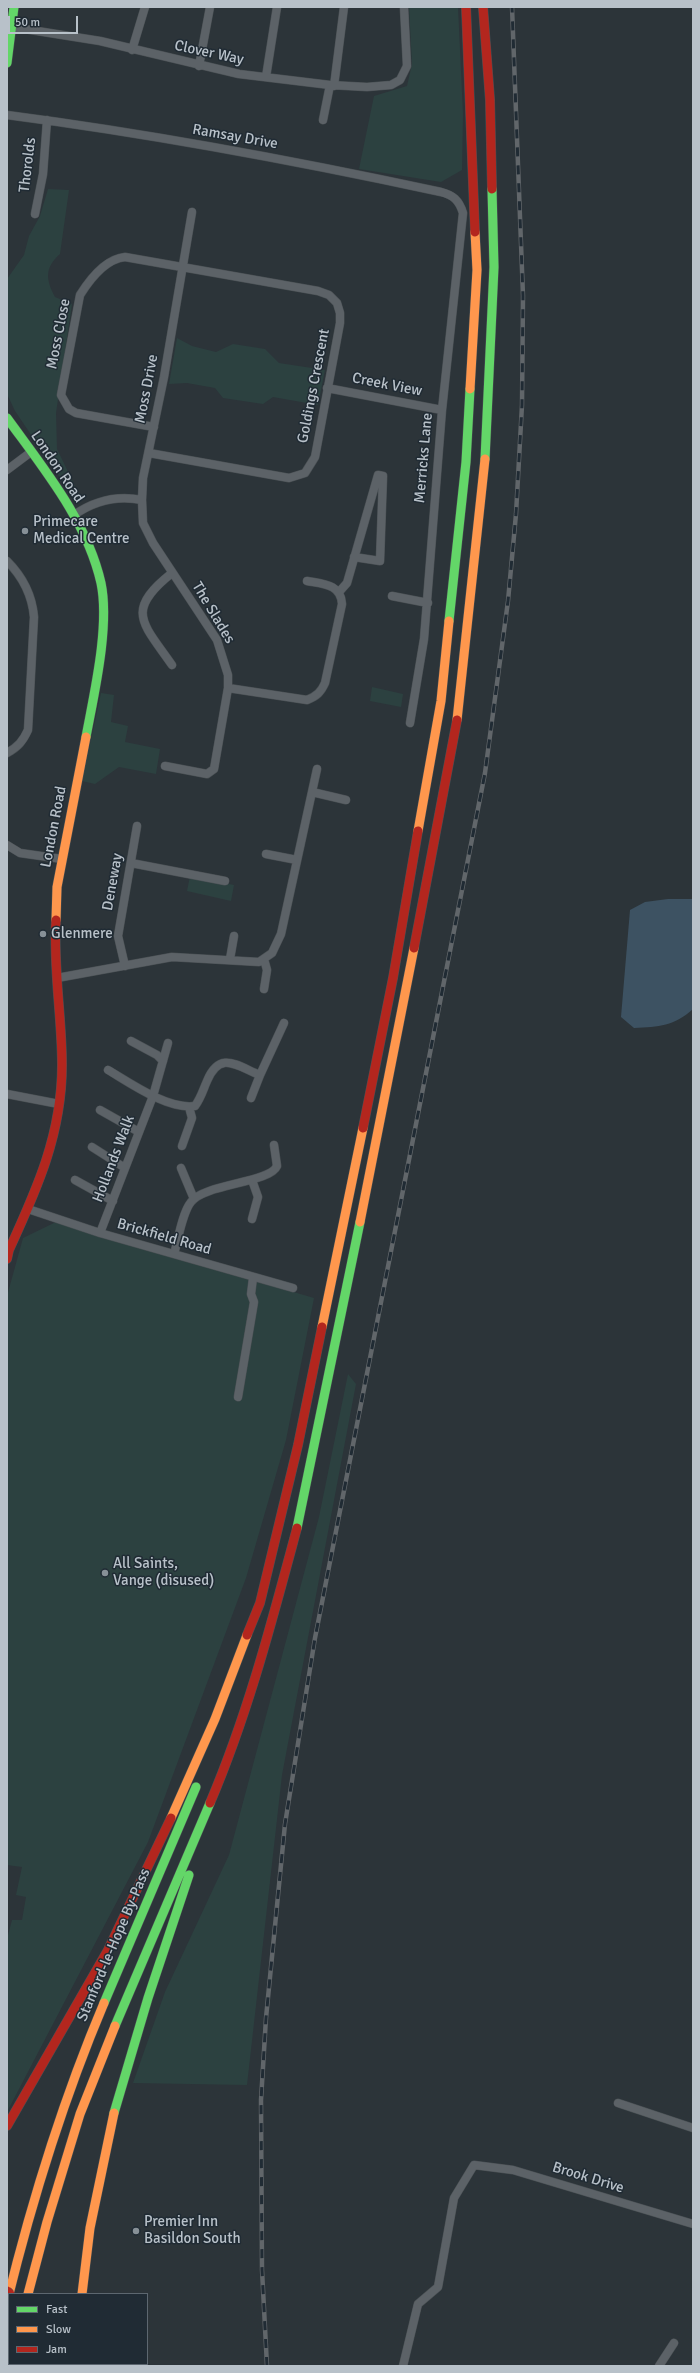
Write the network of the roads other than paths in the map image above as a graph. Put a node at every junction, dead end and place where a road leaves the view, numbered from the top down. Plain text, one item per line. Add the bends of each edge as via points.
1 (14, 7) edge
2 (145, 7) edge
3 (210, 7) edge
4 (277, 7) edge
5 (344, 7) edge
6 (404, 7) edge
7 (466, 7) edge
8 (483, 7) edge
9 (12, 27) junction
10 (132, 50) junction
11 (7, 63) edge
12 (200, 66) junction
13 (266, 77) junction
14 (332, 85) junction
15 (7, 115) edge
16 (47, 120) junction
17 (323, 120) dead end
18 (455, 198) joint
19 (192, 212) dead end
20 (35, 214) dead end
21 (183, 267) junction
22 (327, 388) junction
23 (442, 410) junction
24 (7, 418) edge
25 (154, 427) junction
26 (31, 452) junction
27 (149, 453) junction
28 (7, 470) edge
29 (142, 500) junction
30 (74, 516) junction
31 (354, 556) junction
32 (7, 561) edge
33 (172, 573) junction
34 (307, 581) dead end
35 (339, 592) junction
36 (392, 596) dead end
37 (428, 603) junction
38 (172, 665) dead end
39 (228, 688) junction
40 (410, 723) dead end
41 (7, 752) edge
42 (164, 766) dead end
43 (317, 769) dead end
44 (312, 792) junction
45 (346, 800) dead end
46 (137, 826) dead end
47 (7, 845) edge
48 (266, 854) dead end
49 (62, 859) junction
50 (297, 860) junction
51 (131, 863) junction
52 (226, 881) dead end
53 (234, 936) dead end
54 (230, 959) junction
55 (264, 959) junction
56 (125, 966) junction
57 (57, 978) junction
58 (264, 989) dead end
59 (284, 1023) dead end
60 (131, 1041) dead end
61 (168, 1043) dead end
62 (163, 1061) junction
63 (108, 1070) dead end
64 (260, 1076) junction
65 (7, 1094) edge
66 (153, 1096) junction
67 (251, 1098) dead end
68 (58, 1104) junction
69 (189, 1107) junction
70 (100, 1110) dead end
71 (139, 1132) junction
72 (274, 1145) dead end
73 (182, 1146) dead end
74 (92, 1147) dead end
75 (125, 1168) junction
76 (181, 1168) dead end
77 (75, 1180) dead end
78 (252, 1180) junction
79 (194, 1199) junction
80 (113, 1201) junction
81 (28, 1209) junction
82 (252, 1219) dead end
83 (100, 1233) junction
84 (174, 1254) junction
85 (7, 1259) edge
86 (254, 1278) junction
87 (294, 1288) dead end
88 (238, 1397) dead end
89 (260, 1603) junction
90 (228, 1758) junction
91 (618, 2103) dead end
92 (7, 2126) edge
93 (693, 2128) edge
94 (693, 2224) edge
95 (9, 2293) edge
96 (28, 2293) edge
97 (82, 2293) edge
98 (674, 2343) dead end
99 (402, 2366) edge
100 (659, 2366) edge

1 - 9 main road
2 - 10 street
3 - 12 street
4 - 13 street
5 - 14 street
6 - 14 street, Clover Way via 407,66 400,80 382,86
7 - 89 main road via 477,270 466,462 441,701 393,978 299,1437
8 - 90 main road via 490,100 494,267 485,468 456,730 369,1178 298,1524 258,1673
9 - 10 street, Clover Way via 88,39
9 - 11 main road
10 - 12 street, Clover Way
12 - 13 street, Clover Way
13 - 14 street, Clover Way
14 - 17 street
15 - 16 street, Ramsay Drive
16 - 18 street, Ramsay Drive via 319,166 441,192
16 - 20 street, Thorolds
18 - 23 street, Merricks Lane via 463,213
19 - 21 street, Moss Drive
21 - 22 street, Goldings Crescent via 299,287 329,295 337,303 340,313
21 - 25 street, Moss Drive
21 - 25 street, Moss Close via 125,256 110,260 80,295 76,313 62,395 69,409 76,413
22 - 23 street, Creek View
22 - 27 street, Goldings Crescent via 315,457 311,466 298,477
23 - 37 street, Merricks Lane
24 - 26 main road, London Road
25 - 27 street, Moss Drive
26 - 28 street
26 - 30 main road, London Road
27 - 29 street, Moss Drive via 143,478
29 - 30 street via 115,499 93,503
29 - 33 street, The Slades via 143,523
30 - 49 main road, London Road via 90,547 99,577 103,619 90,717
31 - 31 street via 378,475 383,476 380,561
31 - 35 street via 347,583
32 - 41 street via 29,590 34,617 28,730 15,749
33 - 38 street via 153,588 143,606 142,616 146,628
33 - 39 street, The Slades via 217,640 228,675
34 - 35 street via 329,585
35 - 39 street via 342,604 325,683 315,697 307,700
36 - 37 street
37 - 40 street, Merricks Lane
39 - 42 street, The Slades via 214,768 207,774
43 - 44 street
44 - 45 street
44 - 50 street
46 - 51 street, Deneway
47 - 49 street via 20,852
48 - 50 street
49 - 57 main road, London Road via 57,887 55,933
50 - 55 street via 281,934 272,952
51 - 52 street
51 - 56 street, Deneway via 118,936
53 - 54 street
54 - 55 street via 259,962
54 - 56 street via 172,957
55 - 58 street via 267,970
56 - 57 street
57 - 68 main road, London Road via 62,1037
59 - 64 street
60 - 62 street
61 - 62 street, Hollands Walk
62 - 66 street, Hollands Walk
63 - 66 street
64 - 67 street
64 - 69 street via 226,1062 218,1064 206,1082 201,1098 194,1106
65 - 68 street
66 - 69 street
66 - 71 street, Hollands Walk
68 - 81 main road, London Road via 51,1148 40,1183
69 - 73 street via 192,1118
70 - 71 street
71 - 75 street, Hollands Walk
72 - 78 street via 276,1168
74 - 75 street
75 - 80 street, Hollands Walk
76 - 79 street
77 - 80 street
78 - 79 street
78 - 82 street via 258,1197
79 - 84 street via 188,1206
80 - 83 street, Hollands Walk
81 - 83 street, Brickfield Road
81 - 85 main road, London Road
83 - 84 street, Brickfield Road
84 - 86 street, Brickfield Road
86 - 87 street, Brickfield Road
86 - 88 street via 250,1294 254,1302
89 - 92 main road via 212,1726 127,1912 89,1985
89 - 95 main road, Stanford-le-Hope By-Pass via 228,1704 203,1771 99,2014 71,2087 28,2218
90 - 96 main road via 124,2002 80,2114
90 - 97 main road via 143,2010 118,2093 97,2187
91 - 93 street
94 - 99 street, Brook Drive via 513,2170 474,2165 454,2198 438,2287 418,2304
98 - 100 street

